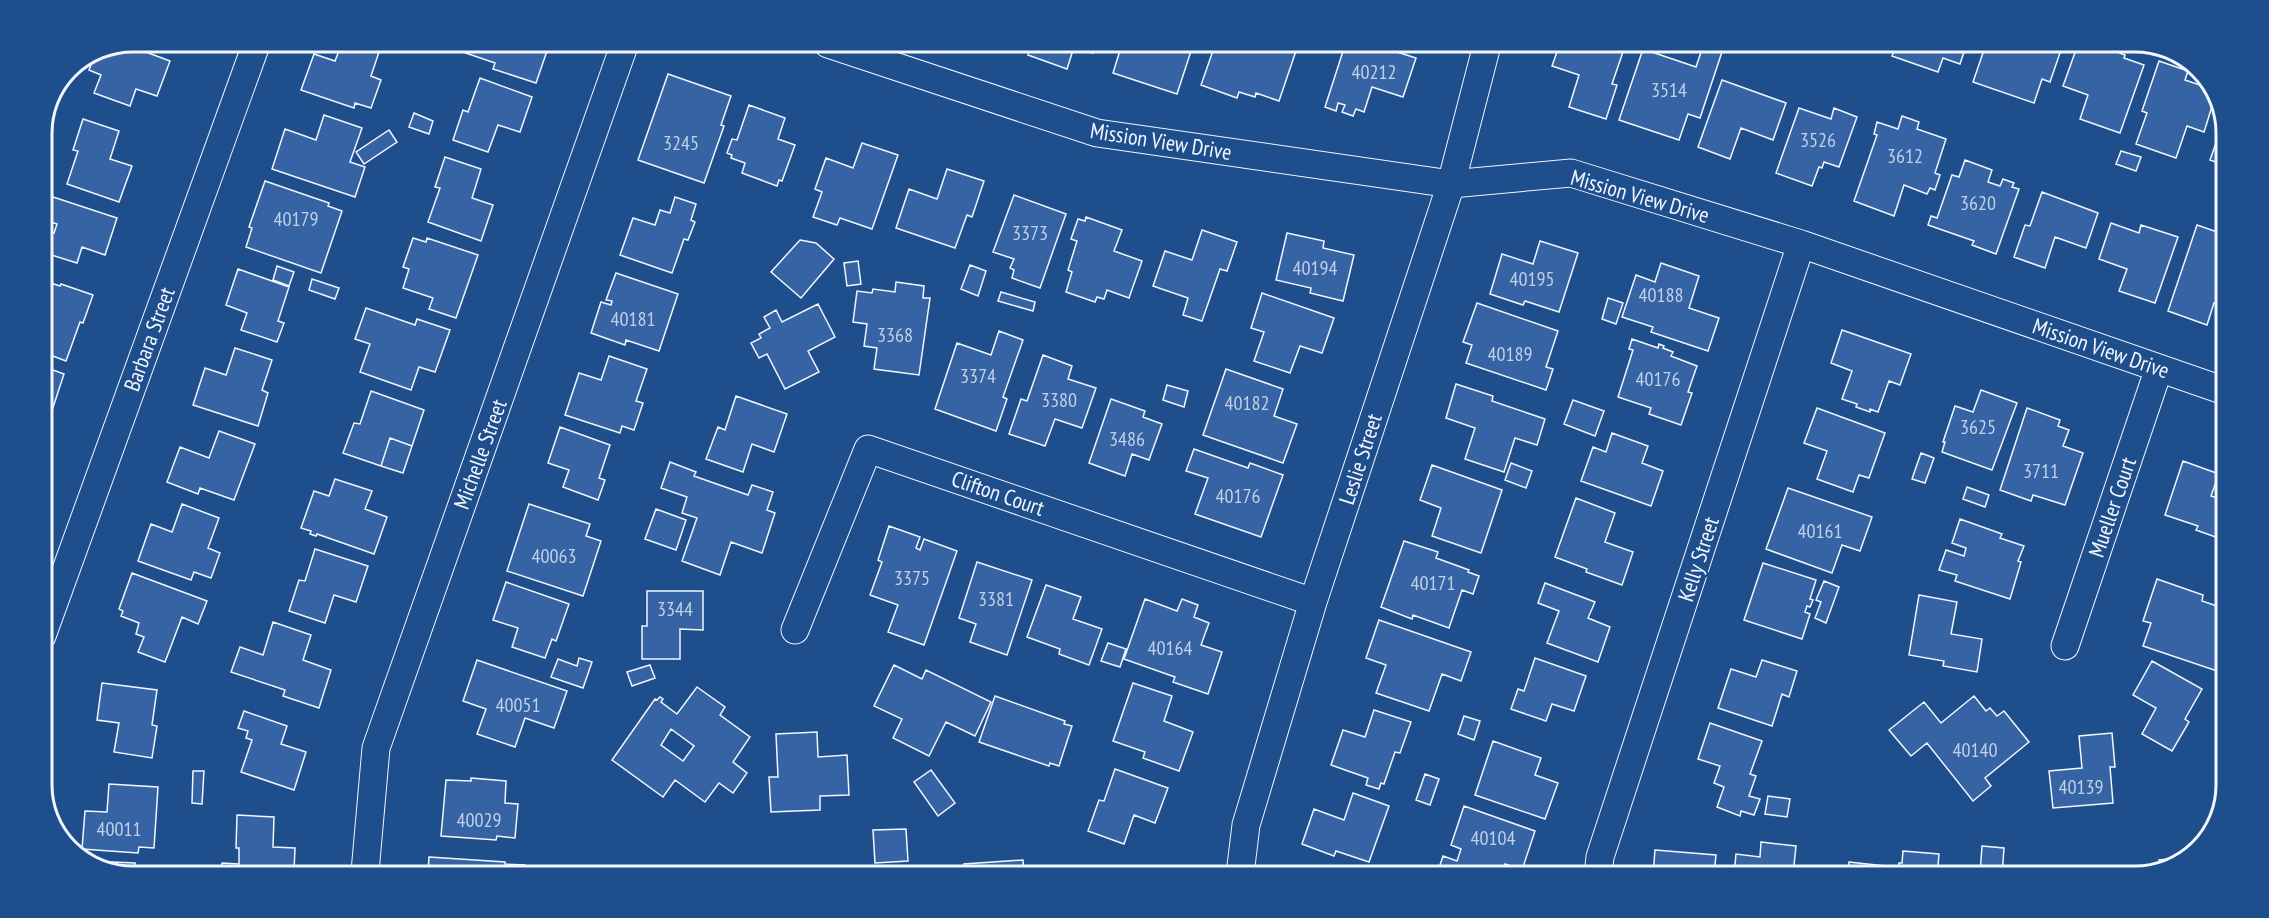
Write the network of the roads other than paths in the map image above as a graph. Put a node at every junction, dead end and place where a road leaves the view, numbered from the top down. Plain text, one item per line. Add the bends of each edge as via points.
1 (252, 52) edge
2 (623, 52) edge
3 (852, 52) edge
4 (1485, 52) edge
5 (1451, 184) junction
6 (1801, 244) junction
7 (2159, 368) junction
8 (2216, 388) edge
9 (1313, 602) junction
10 (53, 606) edge
11 (795, 630) dead end
12 (2066, 646) dead end
13 (365, 866) edge
14 (1241, 866) edge
15 (1600, 866) edge

1 - 10 street, Barbara Street
2 - 13 street, Michelle Street via 375,748
3 - 5 street, Mission View Drive via 1097,133
4 - 5 street, Leslie Street
5 - 6 street, Mission View Drive via 1571,173
5 - 9 street, Leslie Street
6 - 7 street, Mission View Drive
6 - 15 street, Kelly Street
7 - 8 street, Mission View Drive
7 - 12 street, Mueller Court
9 - 11 street, Clifton Court via 868,448
9 - 14 street, Leslie Street via 1246,825

